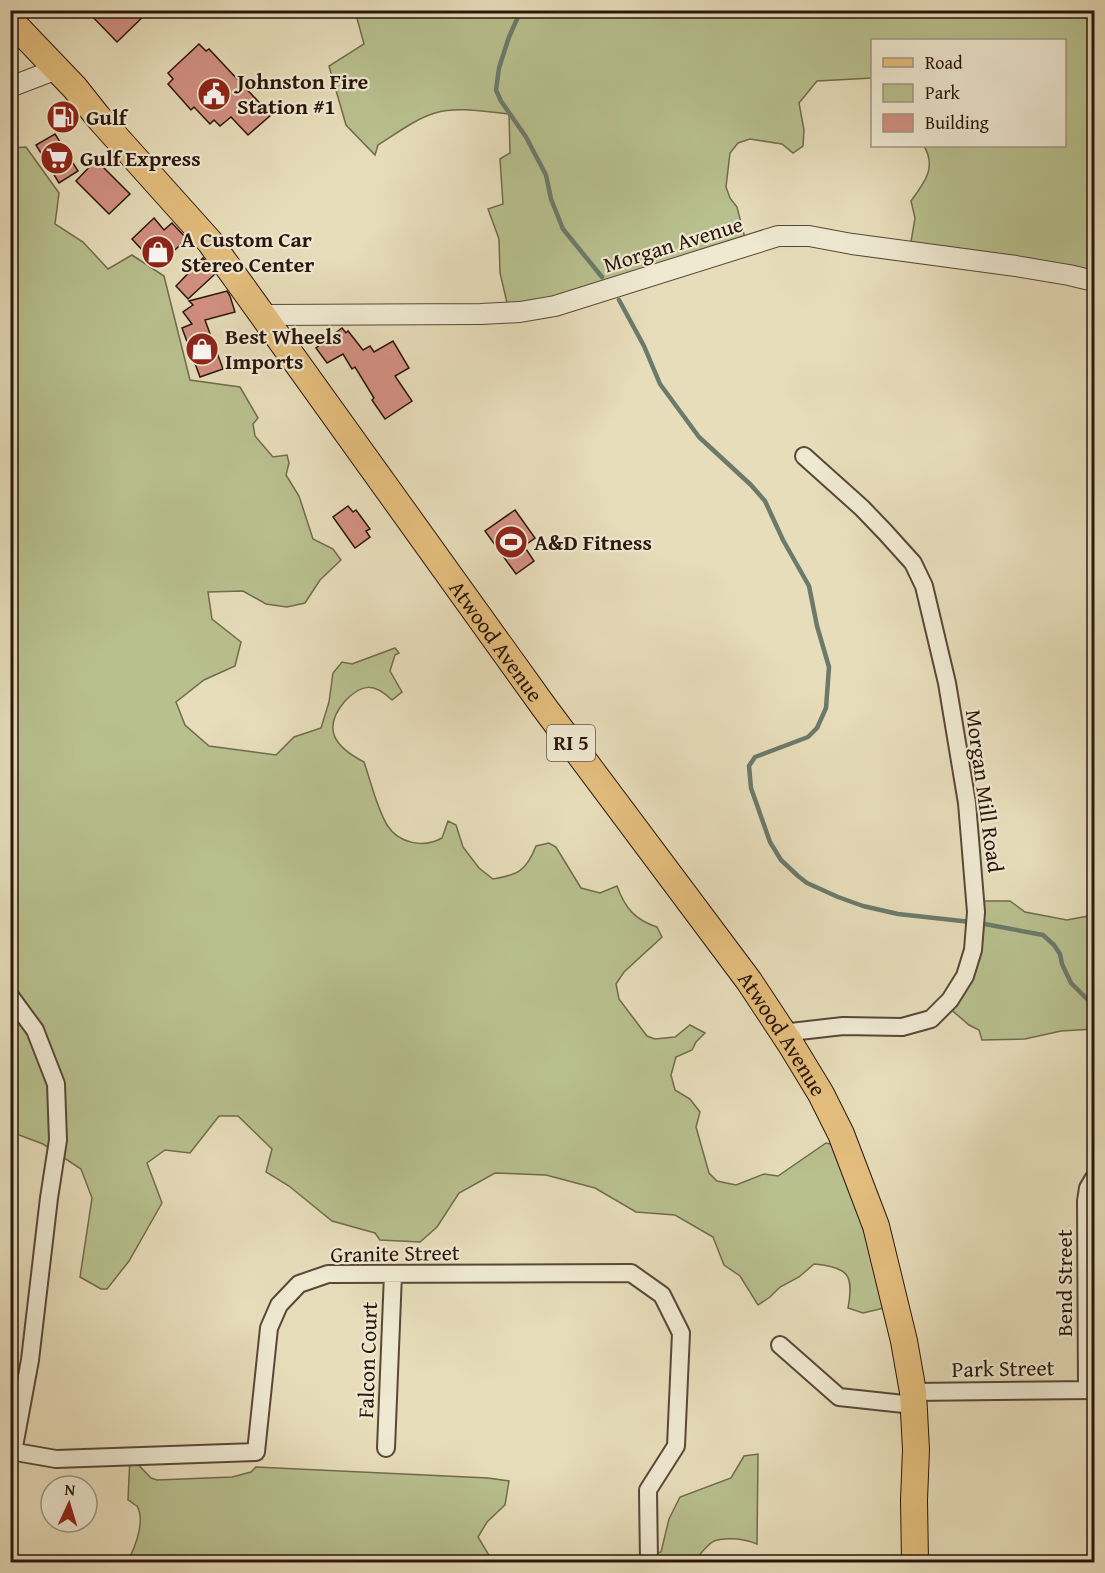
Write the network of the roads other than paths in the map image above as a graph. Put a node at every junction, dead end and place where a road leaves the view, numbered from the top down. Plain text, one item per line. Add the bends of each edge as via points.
1 (15, 18) edge
2 (57, 69) junction
3 (10, 87) edge
4 (1095, 281) edge
5 (264, 315) junction
6 (804, 456) dead end
7 (10, 996) edge
8 (782, 1032) junction
9 (1095, 1178) edge
10 (393, 1274) junction
11 (780, 1345) dead end
12 (1091, 1390) edge
13 (913, 1399) junction
14 (386, 1448) dead end
15 (12, 1451) edge
16 (649, 1563) edge
17 (915, 1563) edge

1 - 2 main road, Atwood Avenue / RI 5
2 - 3 street
2 - 5 main road, Atwood Avenue / RI 5 via 210,242
4 - 5 street, Morgan Avenue via 809,236 778,236 555,306 520,312
5 - 8 main road, Atwood Avenue / RI 5 via 544,707 749,981
6 - 8 street, Morgan Mill Road via 885,532 913,563 924,586 948,683 965,793 976,912 973,950 965,976 950,1000 931,1019 902,1027 843,1026
7 - 15 street via 34,1030 56,1084 58,1140 30,1360
8 - 13 main road, Atwood Avenue / RI 5 via 841,1134 873,1219 904,1341
9 - 12 street, Bend Street via 1086,1201
10 - 14 street, Falcon Court
10 - 15 street, Granite Street via 328,1274 299,1284 279,1305 269,1328 256,1452 56,1459
10 - 16 street, Granite Street via 631,1273 662,1295 681,1333 676,1446 648,1490
11 - 13 street, Park Street via 839,1397
12 - 13 street, Park Street
13 - 17 main road, Atwood Avenue / RI 5

